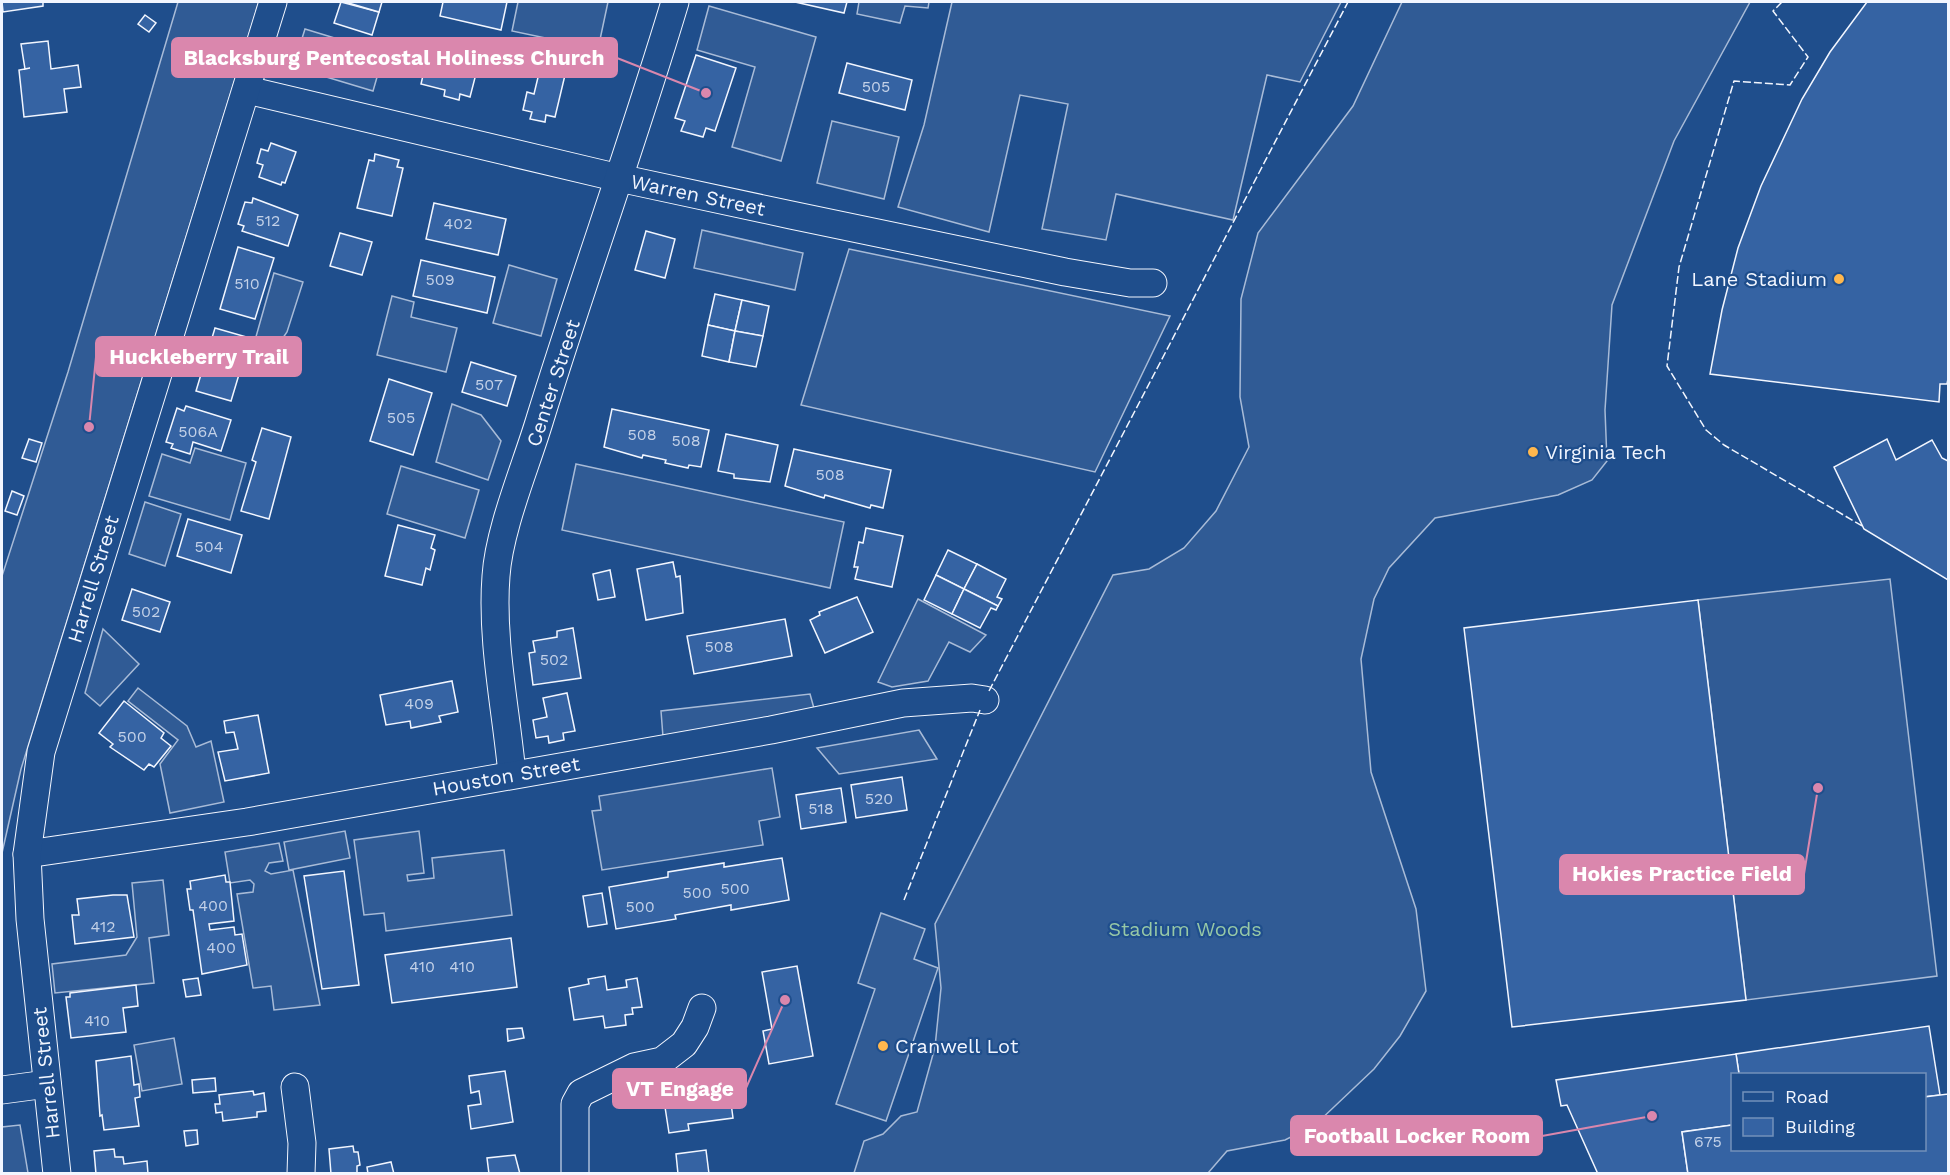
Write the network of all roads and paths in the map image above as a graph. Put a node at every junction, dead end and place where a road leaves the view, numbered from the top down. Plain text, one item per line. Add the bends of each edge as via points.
1 (273, 2) edge
2 (675, 2) edge
3 (247, 90) junction
4 (619, 178) junction
5 (1153, 284) dead end
6 (985, 700) dead end
7 (512, 774) junction
8 (27, 854) junction
9 (702, 1008) dead end
10 (47, 1084) junction
11 (295, 1087) dead end
12 (2, 1090) edge
13 (57, 1173) edge
14 (301, 1173) edge
15 (575, 1173) edge

1 - 3 street, Harrell Street
2 - 4 street, Center Street
3 - 4 street, Warren Street
3 - 8 street, Harrell Street via 41,752
4 - 5 street, Warren Street via 1065,272
4 - 7 street, Center Street via 498,559 496,613
6 - 7 street, Houston Street via 903,703
7 - 8 street, Houston Street via 141,839
8 - 10 street, Harrell Street
9 - 15 street via 684,1044 662,1061 634,1067 581,1093 575,1104
10 - 12 street
10 - 13 street, Harrell Street
11 - 14 street via 302,1143

